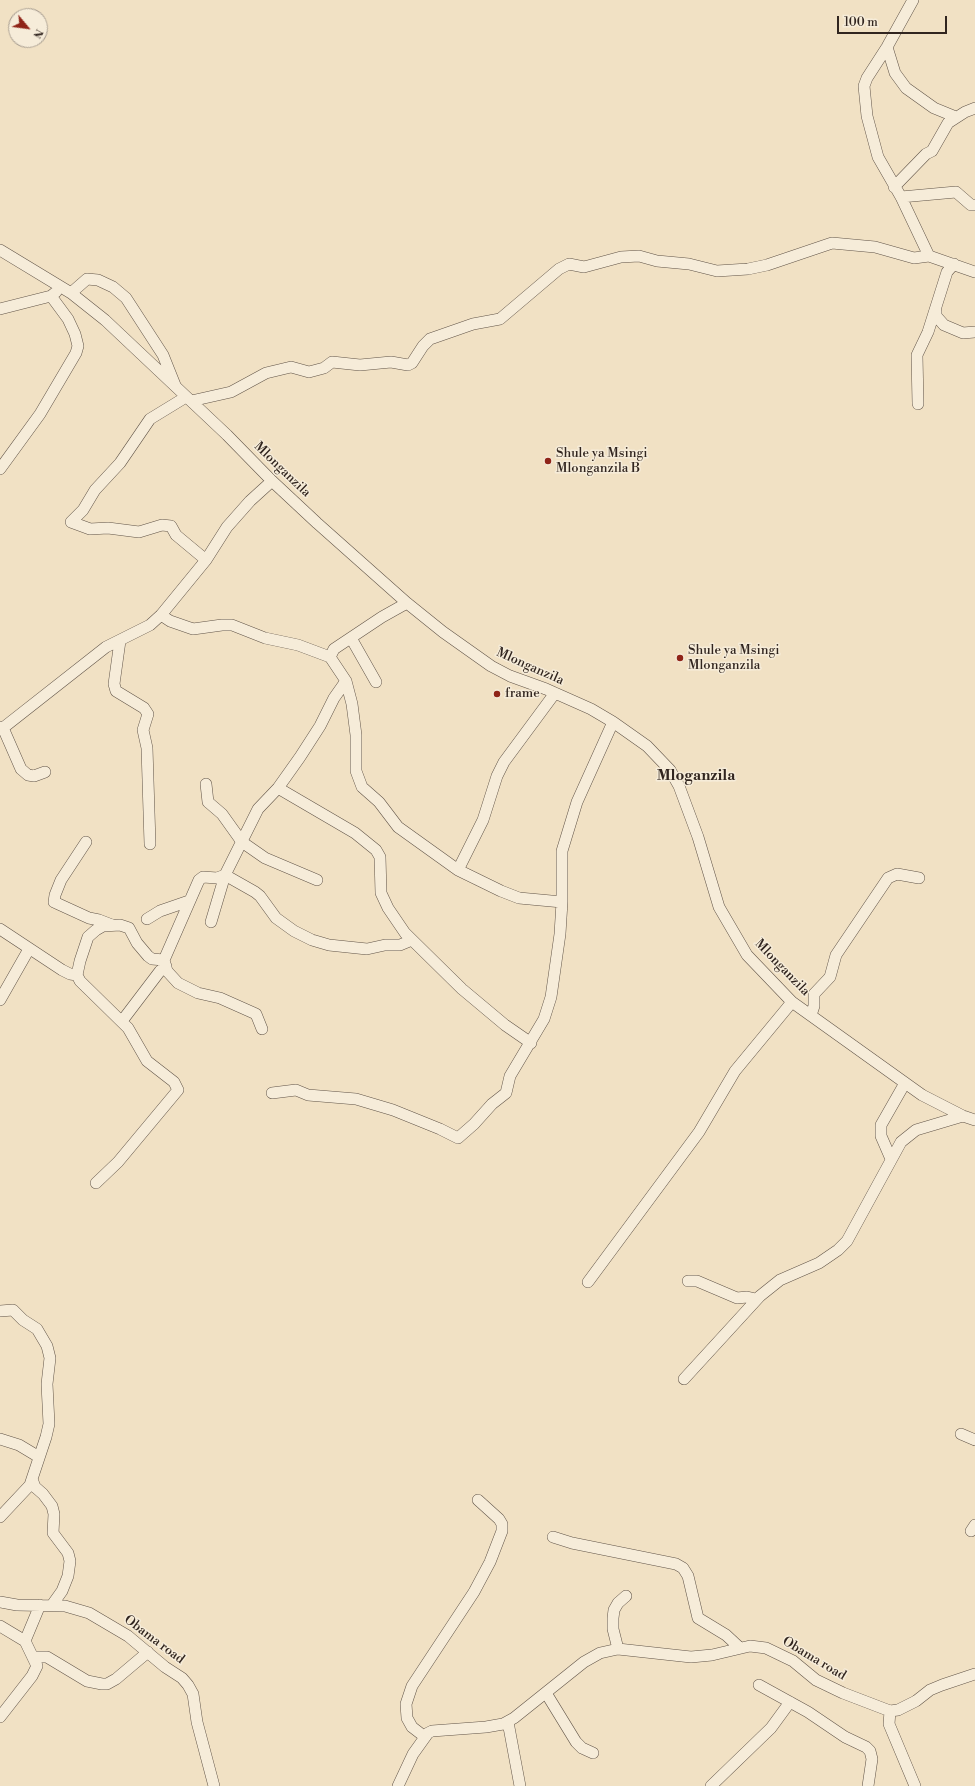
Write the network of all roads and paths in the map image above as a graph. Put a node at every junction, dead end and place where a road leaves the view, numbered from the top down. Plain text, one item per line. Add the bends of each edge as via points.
1 (913, 0) edge
2 (887, 47) junction
3 (975, 108) edge
4 (956, 117) junction
5 (894, 187) junction
6 (900, 197) junction
7 (975, 205) edge
8 (0, 250) edge
9 (929, 256) junction
10 (954, 264) junction
11 (975, 272) edge
12 (67, 290) junction
13 (51, 296) junction
14 (0, 309) edge
15 (936, 311) junction
16 (975, 332) edge
17 (176, 388) junction
18 (189, 399) junction
19 (918, 404) dead end
20 (0, 468) edge
21 (272, 481) junction
22 (206, 560) junction
23 (407, 603) junction
24 (161, 615) junction
25 (351, 638) junction
26 (120, 641) junction
27 (330, 657) junction
28 (346, 681) junction
29 (376, 682) dead end
30 (555, 693) junction
31 (613, 722) junction
32 (1, 728) edge
33 (45, 772) dead end
34 (206, 784) dead end
35 (278, 788) junction
36 (86, 842) dead end
37 (242, 842) junction
38 (150, 844) dead end
39 (458, 870) junction
40 (225, 875) junction
41 (919, 878) dead end
42 (317, 880) dead end
43 (189, 901) junction
44 (562, 902) junction
45 (147, 920) dead end
46 (211, 922) dead end
47 (112, 925) junction
48 (0, 929) edge
49 (412, 940) junction
50 (30, 949) junction
51 (165, 963) junction
52 (77, 975) junction
53 (0, 1000) edge
54 (792, 1002) junction
55 (810, 1015) junction
56 (122, 1021) junction
57 (262, 1029) dead end
58 (531, 1043) junction
59 (905, 1083) junction
60 (272, 1093) dead end
61 (962, 1116) junction
62 (975, 1120) edge
63 (891, 1159) junction
64 (96, 1183) dead end
65 (688, 1281) dead end
66 (588, 1282) dead end
67 (756, 1299) junction
68 (0, 1311) edge
69 (684, 1379) dead end
70 (961, 1434) dead end
71 (0, 1440) edge
72 (975, 1440) edge
73 (39, 1457) junction
74 (32, 1479) junction
75 (478, 1500) dead end
76 (0, 1517) edge
77 (553, 1538) dead end
78 (626, 1596) dead end
79 (0, 1602) edge
80 (40, 1605) junction
81 (52, 1605) junction
82 (0, 1626) edge
83 (25, 1641) junction
84 (740, 1648) junction
85 (618, 1649) junction
86 (148, 1652) junction
87 (33, 1657) junction
88 (975, 1674) edge
89 (760, 1685) dead end
90 (546, 1693) junction
91 (790, 1702) junction
92 (890, 1711) junction
93 (0, 1717) edge
94 (508, 1722) junction
95 (425, 1737) junction
96 (593, 1753) dead end
97 (214, 1786) edge
98 (398, 1786) edge
99 (520, 1786) edge
100 (711, 1786) edge
101 (868, 1786) edge
102 (915, 1786) edge

1 - 2 street
2 - 4 street via 895,73 906,88 934,108
2 - 5 street via 864,86 866,116 878,157
3 - 4 street
4 - 5 street via 943,130 932,152 926,154
5 - 6 street
6 - 7 street via 956,192 971,205
6 - 9 street
8 - 12 street, Mlonganzila
9 - 10 street
9 - 18 street via 914,258 875,247 832,243 767,265 717,272 689,264 657,261 639,256 621,257 584,266 569,264 559,269 500,319 473,324 430,339 410,364 391,362 354,365 332,362 324,368 309,372 291,367 266,373 231,392
10 - 11 street
10 - 15 street via 947,272
12 - 13 street
12 - 17 street, Mlonganzila via 105,320
12 - 17 street via 87,279 98,280 113,287 126,298 163,355
13 - 14 street
13 - 20 street via 68,319 75,334 78,346 76,353 40,414
15 - 16 street via 936,316 944,325 963,334
15 - 19 street via 917,355
17 - 18 street, Mlonganzila
18 - 21 street, Mlonganzila
18 - 22 street via 150,419 120,463 71,522 90,529 108,528 139,532 162,525 171,526 176,535
21 - 22 street via 227,526
21 - 23 street, Mlonganzila
22 - 24 street
23 - 25 street
23 - 30 street, Mlonganzila via 491,666
24 - 26 street via 150,625
24 - 27 street via 193,629 222,624 232,625 265,638 298,645
25 - 27 street via 334,649
25 - 29 street
26 - 32 street via 106,647
26 - 38 street via 114,684 116,691 144,708 148,714 143,730 147,748
27 - 28 street
28 - 35 street via 320,726
28 - 39 street via 356,735 356,771 362,787 379,802 398,828
30 - 31 street, Mlonganzila
30 - 39 street via 504,762 483,820
31 - 44 street via 577,802 562,851
31 - 54 street, Mlonganzila via 647,746 670,770 690,814 719,907 747,955
32 - 33 street via 22,769 28,775 34,776
34 - 37 street via 208,802 222,814
35 - 37 street via 258,809
35 - 49 street via 355,833 376,850 380,857 381,893 388,908
36 - 47 street via 61,880 54,902
37 - 40 street
37 - 42 street via 265,858
39 - 44 street via 519,898
40 - 43 street via 201,878
40 - 46 street
40 - 49 street via 255,892 276,918 312,940 329,945 364,948 400,945
41 - 55 street via 897,874 888,878 836,955 830,977 814,994 814,1006
43 - 45 street
43 - 51 street
44 - 58 street via 551,997 544,1019
47 - 51 street via 129,928 148,956
47 - 52 street via 103,926 88,937
48 - 50 street
49 - 58 street via 462,989
50 - 52 street via 70,974
50 - 53 street
51 - 56 street
51 - 57 street via 178,983 256,1014
52 - 56 street via 83,985
54 - 55 street, Mlonganzila
54 - 66 street via 735,1071 698,1132
55 - 59 street, Mlonganzila
56 - 64 street via 147,1061 174,1082 178,1090 118,1162
58 - 60 street via 510,1076 506,1093 458,1138 393,1110 356,1099 308,1095 296,1090
59 - 61 street, Mlonganzila
59 - 63 street via 881,1125 881,1136
61 - 62 street, Mlonganzila
61 - 63 street via 916,1130 901,1142
63 - 67 street via 847,1241 819,1263 780,1280
65 - 67 street via 697,1281 737,1298
67 - 69 street
68 - 73 street via 13,1310 37,1329 50,1352 47,1384 49,1424
70 - 72 street
71 - 73 street via 19,1445
73 - 74 street
74 - 76 street via 24,1492
74 - 81 street via 35,1487 52,1506 53,1533 68,1553 70,1561 62,1591
75 - 95 street via 499,1519 502,1531 490,1562 474,1592 412,1686 406,1704 407,1718 412,1727
77 - 84 street via 676,1564 683,1568 688,1576 698,1618 726,1635
78 - 85 street via 616,1606 613,1618
79 - 80 street, Obama road
80 - 81 street, Obama road
80 - 83 street
81 - 86 street, Obama road via 90,1613 128,1636
82 - 83 street
83 - 87 street
84 - 85 street, Obama road via 691,1657
84 - 92 street, Obama road via 750,1646 773,1651 793,1661 816,1680
85 - 90 street, Obama road via 593,1657
86 - 87 street via 107,1684 91,1683 51,1659 43,1656
86 - 97 street, Obama road via 188,1685
87 - 93 street via 37,1666 32,1676
88 - 92 street via 930,1690 916,1701
89 - 91 street
90 - 94 street, Obama road
90 - 96 street via 576,1742
91 - 100 street via 771,1728
91 - 101 street via 870,1751 872,1759
92 - 102 street via 889,1724
94 - 95 street, Obama road via 486,1727 432,1731
94 - 99 street
95 - 98 street via 413,1754

